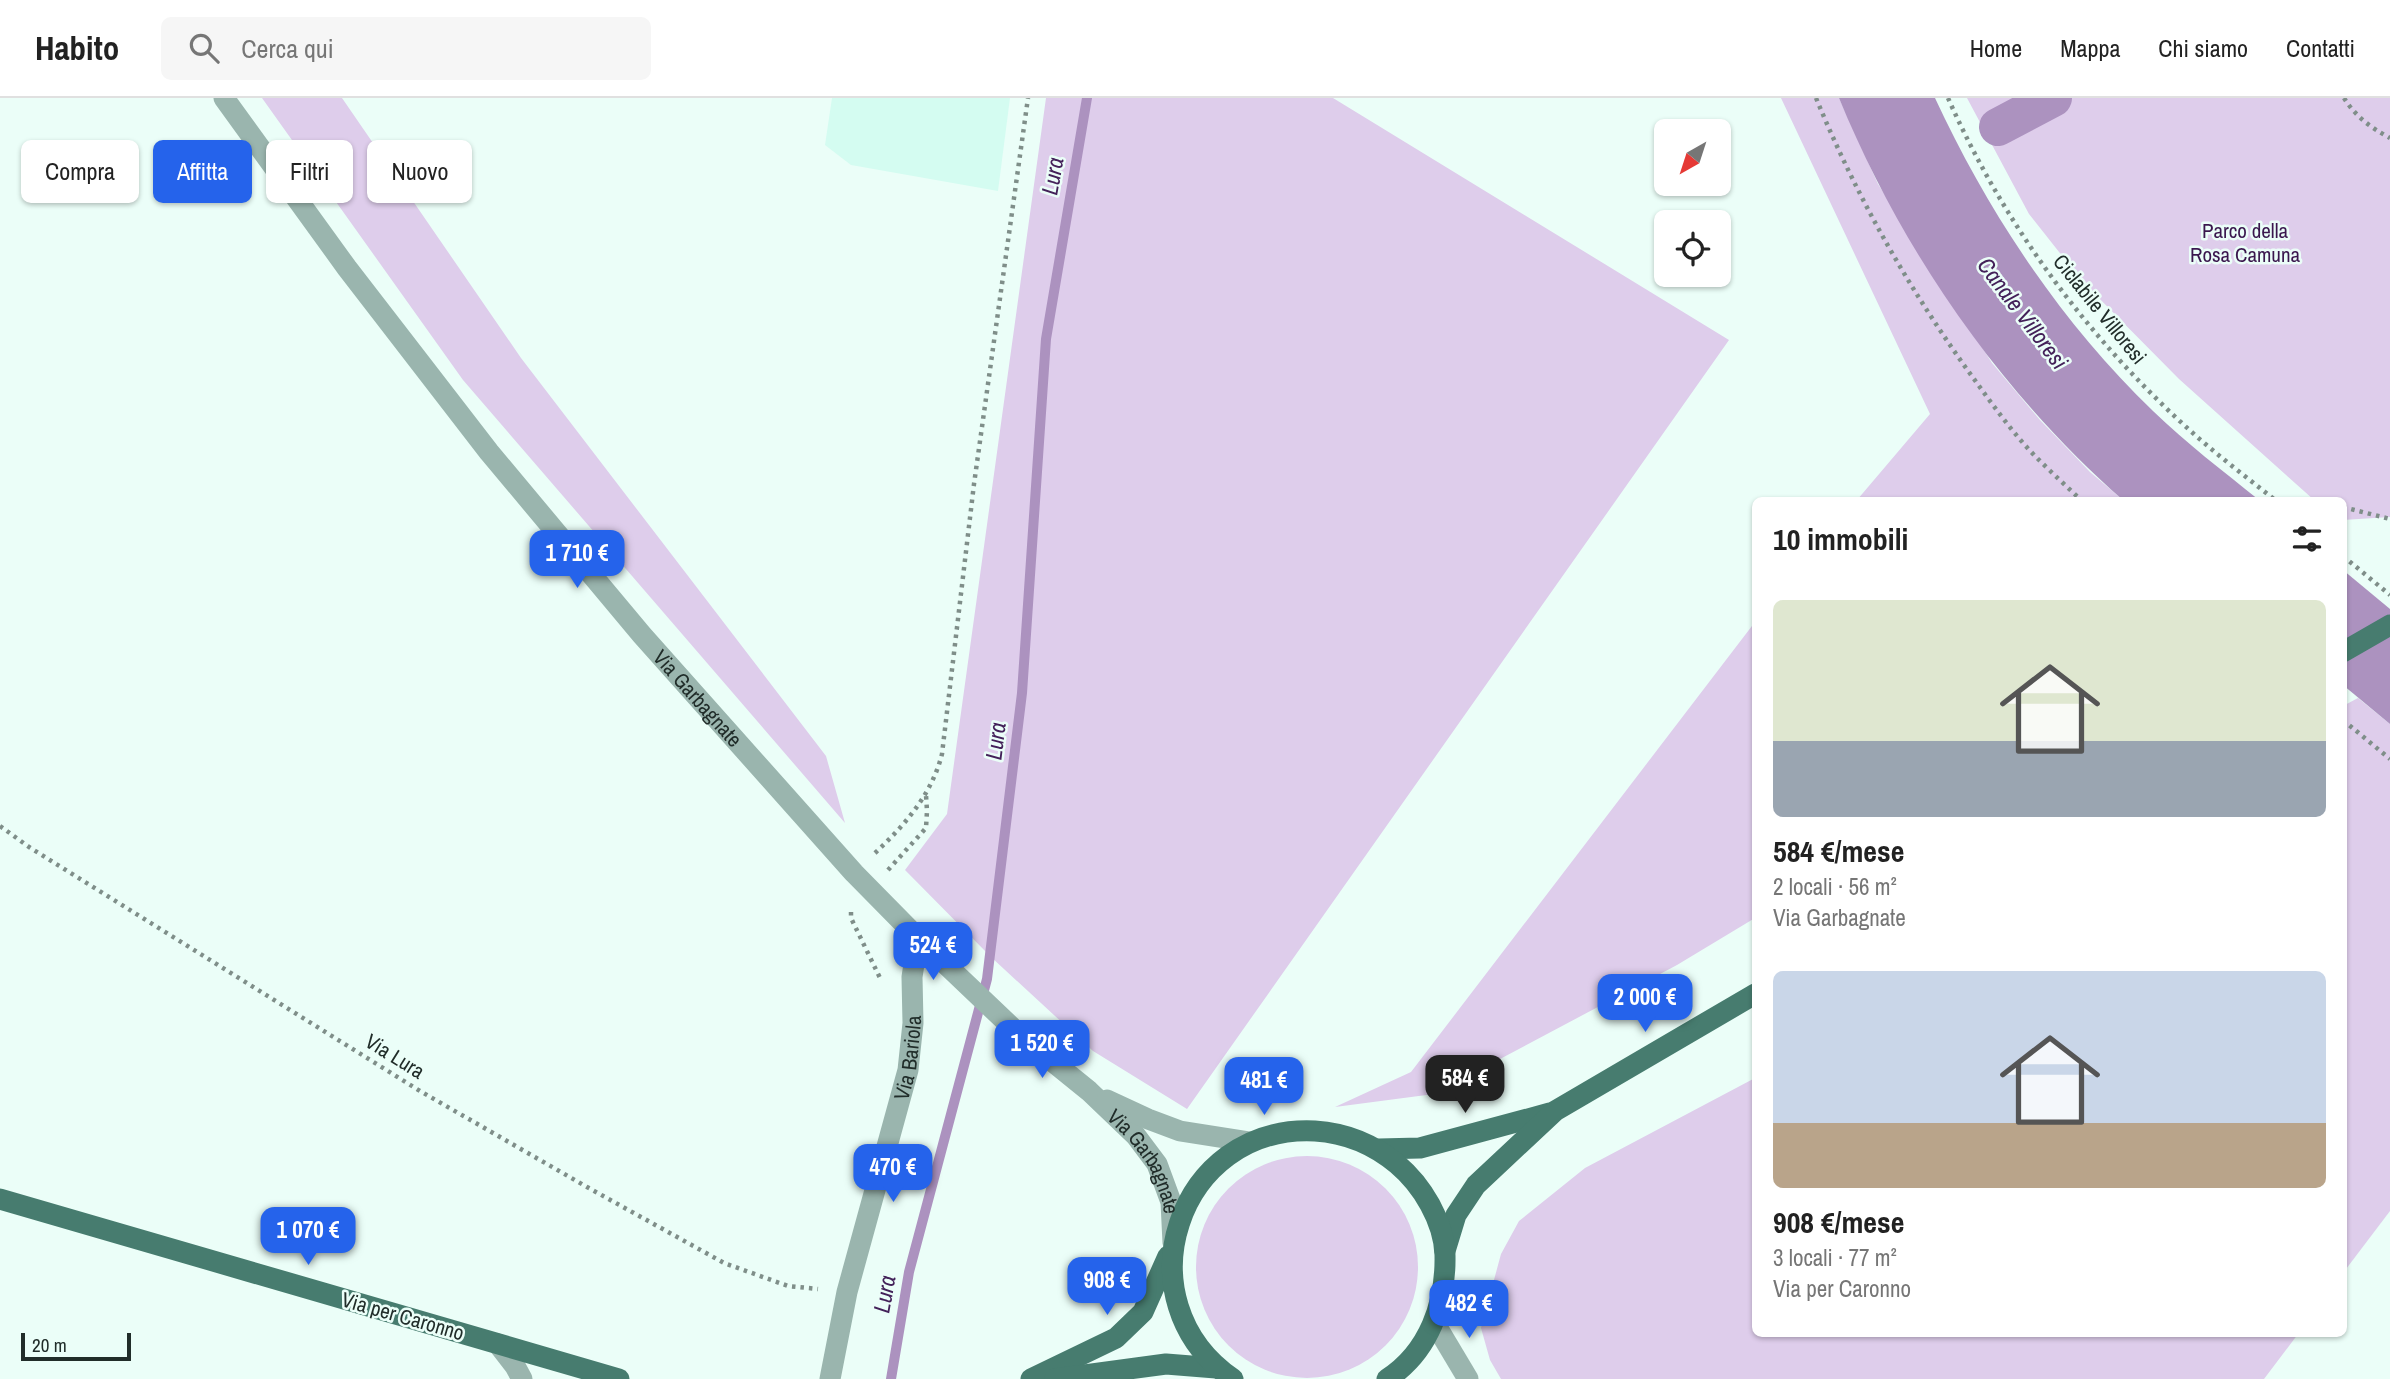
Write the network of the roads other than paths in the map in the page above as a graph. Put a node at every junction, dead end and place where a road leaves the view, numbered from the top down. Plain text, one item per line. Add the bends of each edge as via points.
1 (224, 98) edge
2 (2390, 625) edge
3 (2347, 650) edge
4 (918, 938) junction
5 (1752, 996) edge
6 (1089, 1091) junction
7 (1555, 1111) junction
8 (1250, 1142) junction
9 (1379, 1149) junction
10 (0, 1199) edge
11 (1173, 1245) junction
12 (1445, 1251) junction
13 (1434, 1322) junction
14 (498, 1344) junction
15 (1224, 1373) edge
16 (608, 1378) edge
17 (522, 1379) edge
18 (830, 1379) edge
19 (1031, 1379) edge
20 (1055, 1379) edge
21 (1387, 1379) edge
22 (1468, 1379) edge

1 - 4 street, Via Garbagnate via 489,452 634,624 854,873
2 - 3 main road
4 - 6 street, Via Garbagnate via 1021,1036
4 - 18 street, Via Bariola via 908,1070 847,1292
5 - 7 main road
6 - 8 street, Via Garbagnate via 1180,1131
6 - 11 street, Via Garbagnate via 1136,1136 1157,1164 1171,1202
7 - 9 main road via 1420,1148
7 - 12 main road via 1476,1185 1456,1214
8 - 9 main road via 1293,1130 1315,1131 1337,1133
8 - 11 main road via 1222,1160 1198,1184 1182,1213
9 - 12 main road via 1411,1176 1434,1211
10 - 14 main road, Via per Caronno
11 - 15 main road via 1172,1279 1179,1311 1194,1342
11 - 19 main road via 1143,1312 1116,1338
12 - 13 main road via 1444,1287
13 - 21 main road via 1416,1353
13 - 22 street
14 - 16 main road, Via per Caronno
14 - 17 street
15 - 20 main road via 1166,1364

